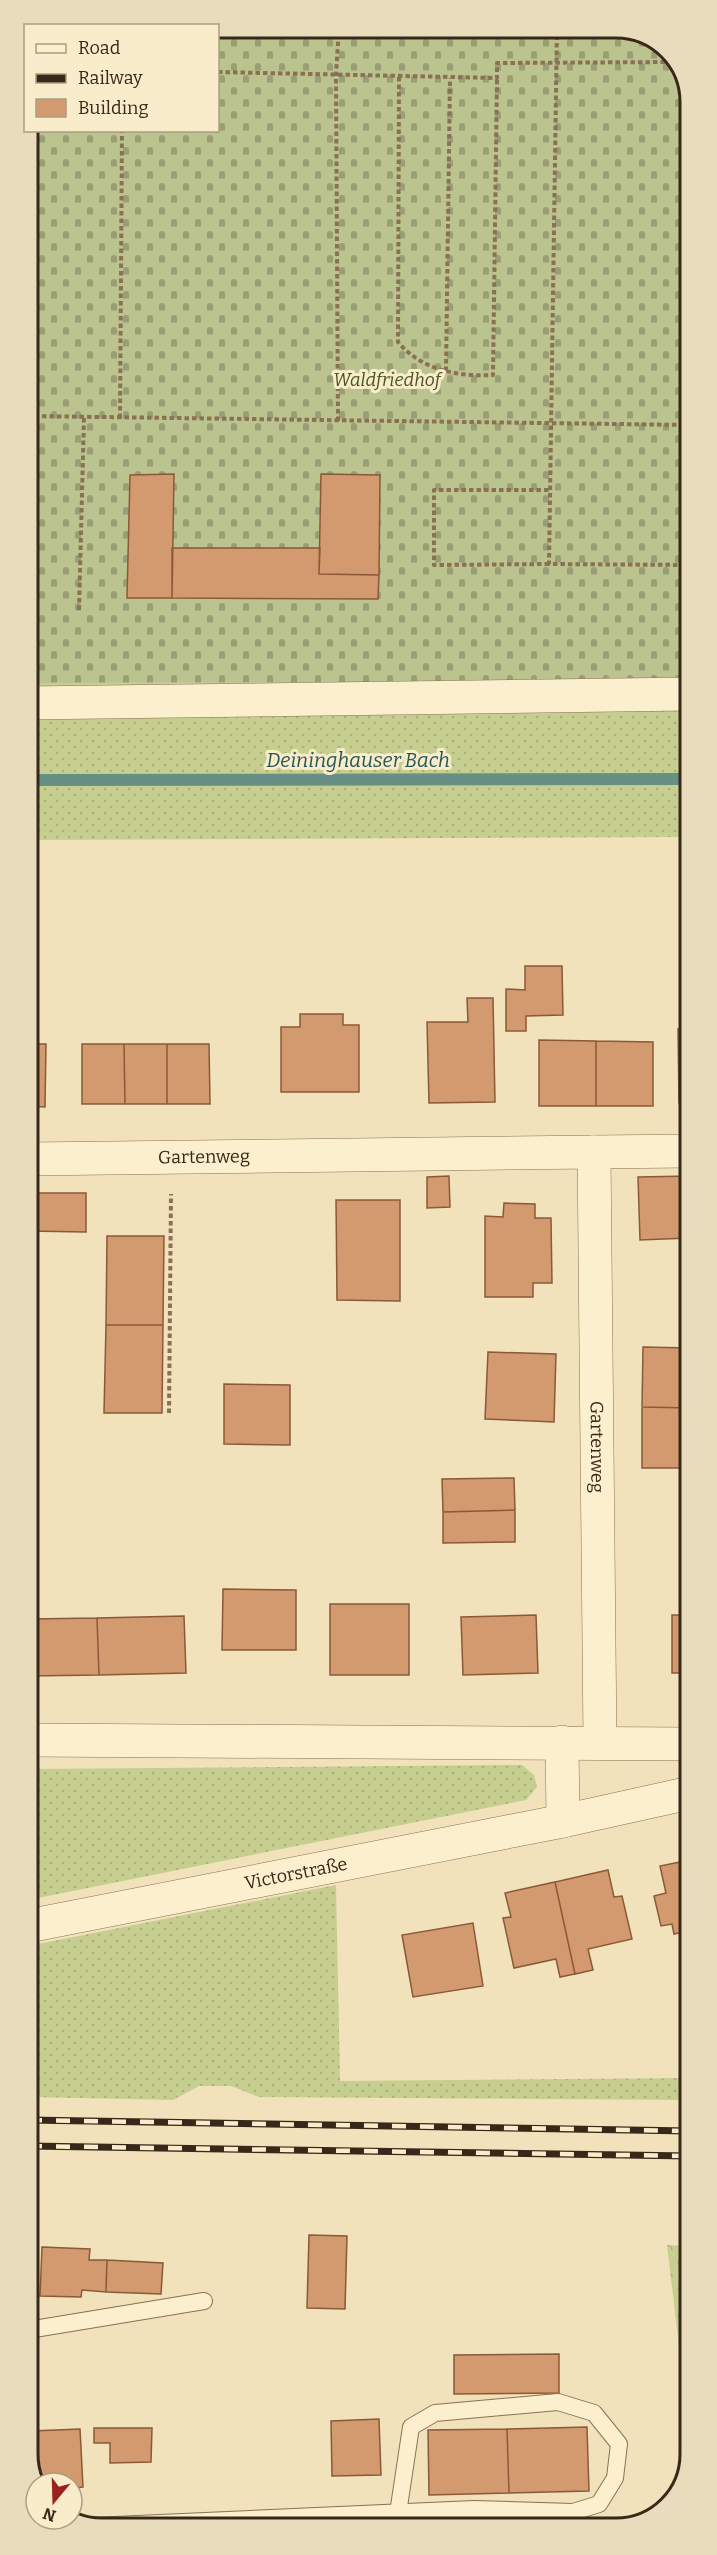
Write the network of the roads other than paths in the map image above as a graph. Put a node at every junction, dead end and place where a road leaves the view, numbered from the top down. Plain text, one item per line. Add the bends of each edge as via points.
1 (680, 694) edge
2 (38, 703) edge
3 (680, 1151) edge
4 (594, 1152) junction
5 (38, 1159) edge
6 (38, 1740) edge
7 (562, 1742) junction
8 (600, 1742) junction
9 (680, 1744) edge
10 (680, 1795) edge
11 (563, 1821) junction
12 (38, 1924) edge
13 (204, 2301) dead end
14 (38, 2328) edge
15 (398, 2512) junction
16 (281, 2517) edge

1 - 2 street
3 - 4 street, Gartenweg
4 - 5 street, Gartenweg
4 - 8 street, Gartenweg
6 - 7 street
7 - 8 street
7 - 11 street
8 - 9 street
10 - 11 street, Victorstraße
11 - 12 street, Victorstraße
13 - 14 lane
15 - 15 lane via 411,2427 435,2413 558,2402 594,2413 619,2444 615,2478 599,2504 573,2512
15 - 16 lane

